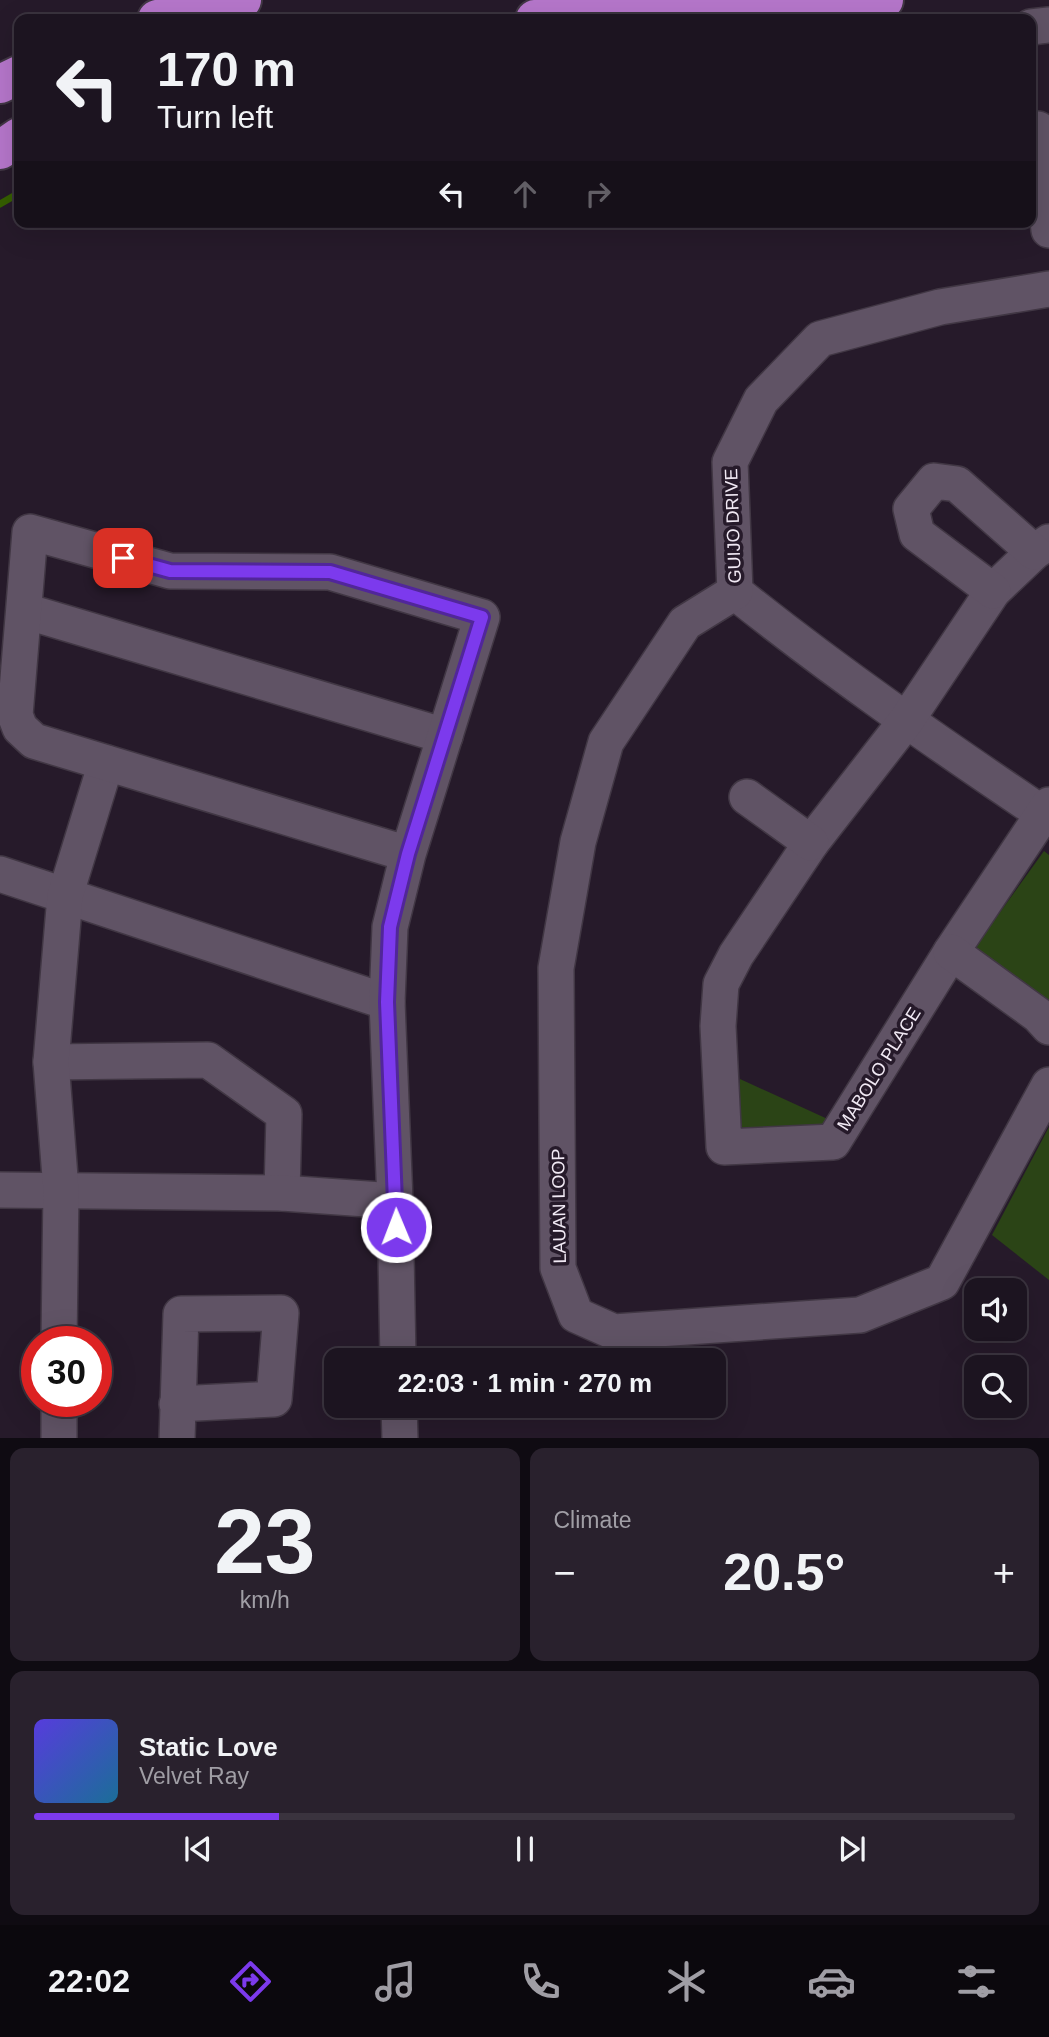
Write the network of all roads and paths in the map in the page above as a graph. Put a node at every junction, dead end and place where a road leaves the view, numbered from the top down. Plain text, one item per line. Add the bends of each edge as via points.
1 (242, 0) edge
2 (884, 0) edge
3 (774, 4) junction
4 (179, 14) edge
5 (615, 14) edge
6 (712, 14) edge
7 (1039, 129) edge
8 (1049, 230) edge
9 (1049, 289) edge
10 (1042, 547) edge
11 (993, 591) junction
12 (735, 593) junction
13 (25, 611) junction
14 (906, 721) junction
15 (445, 736) junction
16 (106, 763) junction
17 (747, 797) dead end
18 (1047, 812) edge
19 (811, 843) junction
20 (408, 854) junction
21 (0, 874) edge
22 (65, 896) junction
23 (951, 951) junction
24 (387, 1002) junction
25 (1049, 1027) edge
26 (51, 1062) junction
27 (1049, 1085) edge
28 (0, 1190) edge
29 (61, 1190) junction
30 (282, 1194) junction
31 (395, 1201) junction
32 (59, 1326) edge
33 (398, 1348) edge
34 (59, 1417) edge
35 (399, 1418) edge
36 (58, 1438) edge
37 (400, 1438) edge

1 - 4 highway
2 - 3 highway
3 - 5 highway
3 - 6 street
7 - 8 street
9 - 12 street, GUIJO DRIVE via 940,307 820,339 761,400 730,462
10 - 11 street, MABOLO PLACE
10 - 11 street via 957,484 934,481 911,509 917,534
11 - 14 street, MABOLO PLACE
12 - 14 street, GUIJO DRIVE
12 - 27 street, LAUAN LOOP via 685,623 606,742 578,842 556,968 558,1268 576,1315 614,1332 860,1314 943,1282
13 - 15 street
13 - 15 street via 30,532 170,571 330,572 470,613 482,617
13 - 16 street via 15,715 20,728 34,741
14 - 18 street, GUIJO DRIVE
14 - 19 street, MABOLO PLACE
15 - 20 street
16 - 20 street
16 - 22 street
17 - 19 street
18 - 23 street, MABOLO PLACE
19 - 23 street, MABOLO PLACE via 721,984 718,1026 724,1147 833,1142
20 - 24 street via 390,927
21 - 22 street
22 - 24 street
22 - 26 street
23 - 25 street via 1038,1014
24 - 31 street
26 - 29 street
26 - 30 street via 208,1060 284,1114
28 - 29 street
29 - 30 street
29 - 32 street
30 - 31 street
31 - 33 street
34 - 36 street
35 - 37 street

